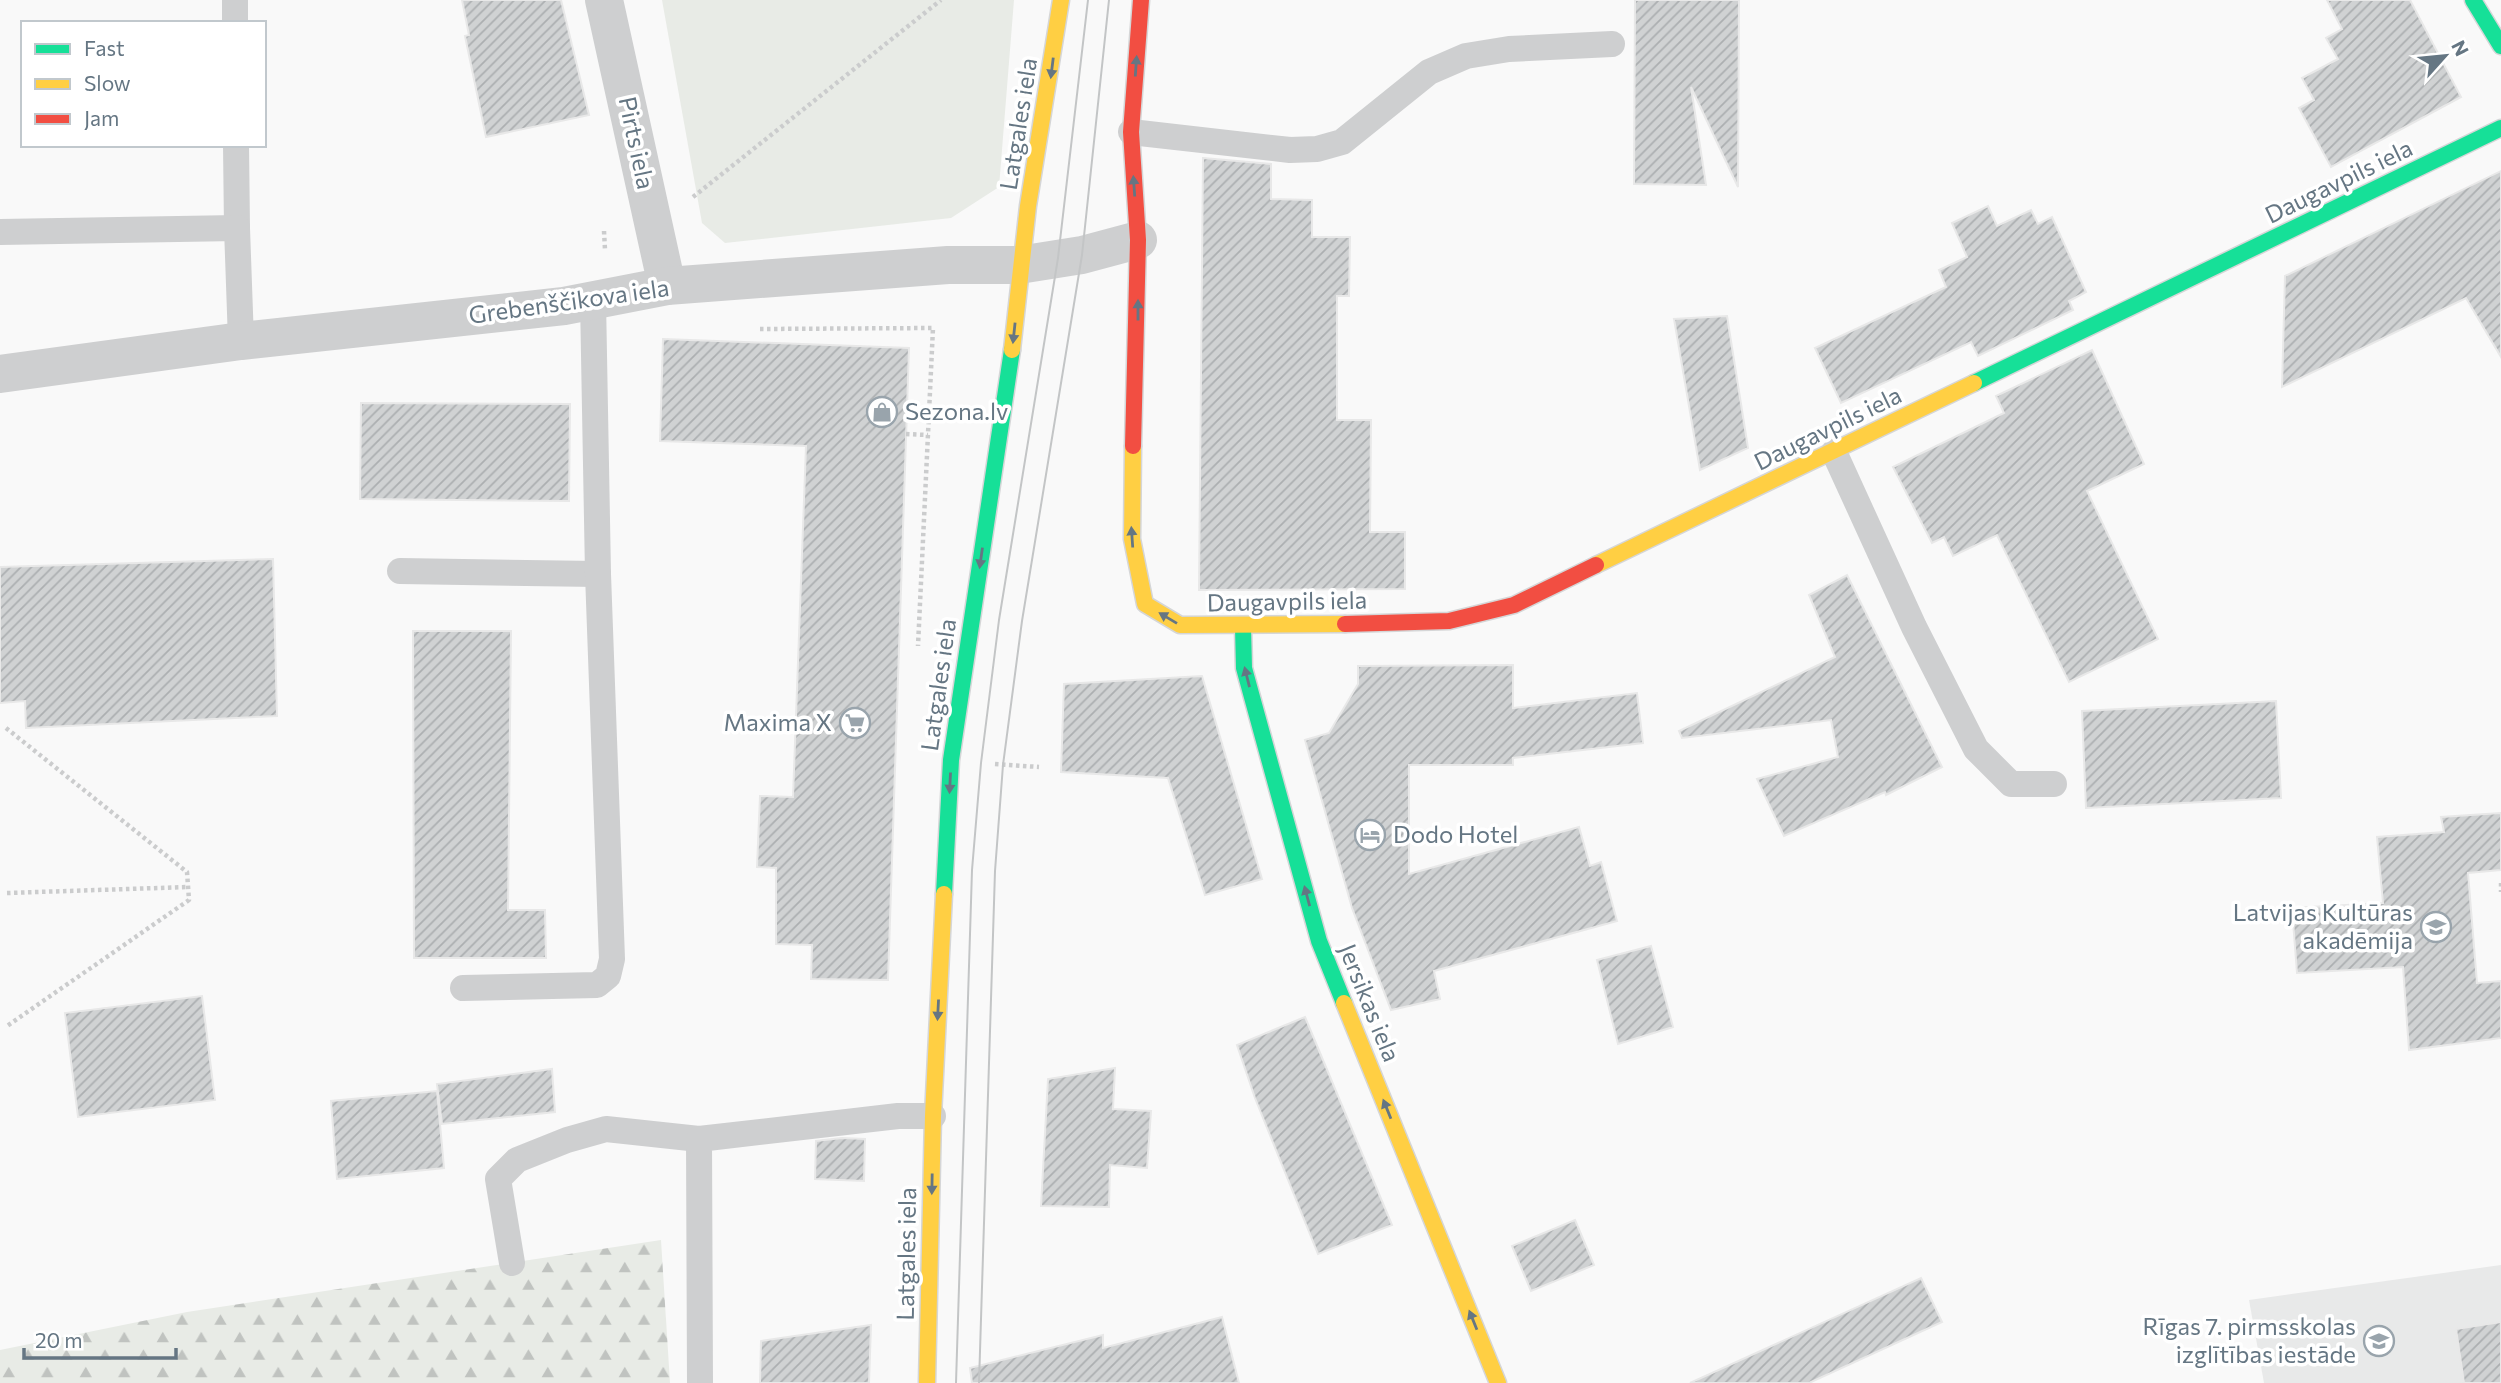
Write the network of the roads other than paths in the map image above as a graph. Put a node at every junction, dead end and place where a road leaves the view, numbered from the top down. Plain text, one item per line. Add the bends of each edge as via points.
1 (235, 0) edge
2 (604, 0) edge
3 (1061, 0) edge
4 (1141, 0) edge
5 (2473, 0) edge
6 (235, 21) edge
7 (1612, 44) dead end
8 (2501, 46) edge
9 (2501, 128) edge
10 (1131, 132) junction
11 (236, 147) edge
12 (237, 228) junction
13 (0, 232) edge
14 (1138, 240) junction
15 (1018, 265) junction
16 (667, 286) junction
17 (593, 300) junction
18 (241, 341) junction
19 (0, 374) edge
20 (1834, 452) junction
21 (400, 571) dead end
22 (598, 574) junction
23 (1242, 627) junction
24 (2054, 784) dead end
25 (463, 988) dead end
26 (933, 1116) junction
27 (699, 1139) junction
28 (512, 1263) dead end
29 (700, 1383) edge
30 (927, 1383) edge
31 (1498, 1383) edge

1 - 6 lane
2 - 16 street, Pirts iela
3 -> 15 street, Latgales iela
10 -> 4 street
5 - 8 street
7 - 10 lane via 1466,56 1429,72 1342,142 1317,149
9 - 20 street, Daugavpils iela
14 -> 10 street
11 - 12 lane
12 - 13 lane
12 - 18 lane
14 - 15 street, Grebenščikova iela
23 -> 14 street, Daugavpils iela via 1180,625 1144,604 1131,512
15 - 16 street, Grebenščikova iela via 948,265
15 -> 26 street, Latgales iela via 1015,330 951,760
16 - 17 street, Grebenščikova iela
17 - 18 street, Grebenščikova iela
17 - 22 lane
18 - 19 street, Grebenščikova iela
20 - 23 street, Daugavpils iela via 1514,605 1450,621
20 - 24 lane via 1976,749 2011,784
21 - 22 lane
22 - 25 lane via 612,959 608,976 597,985
31 -> 23 street, Jersikas iela via 1319,941 1244,668
26 - 27 lane
26 -> 30 street, Latgales iela
27 - 28 lane via 606,1129 517,1160 498,1179
27 - 29 lane

